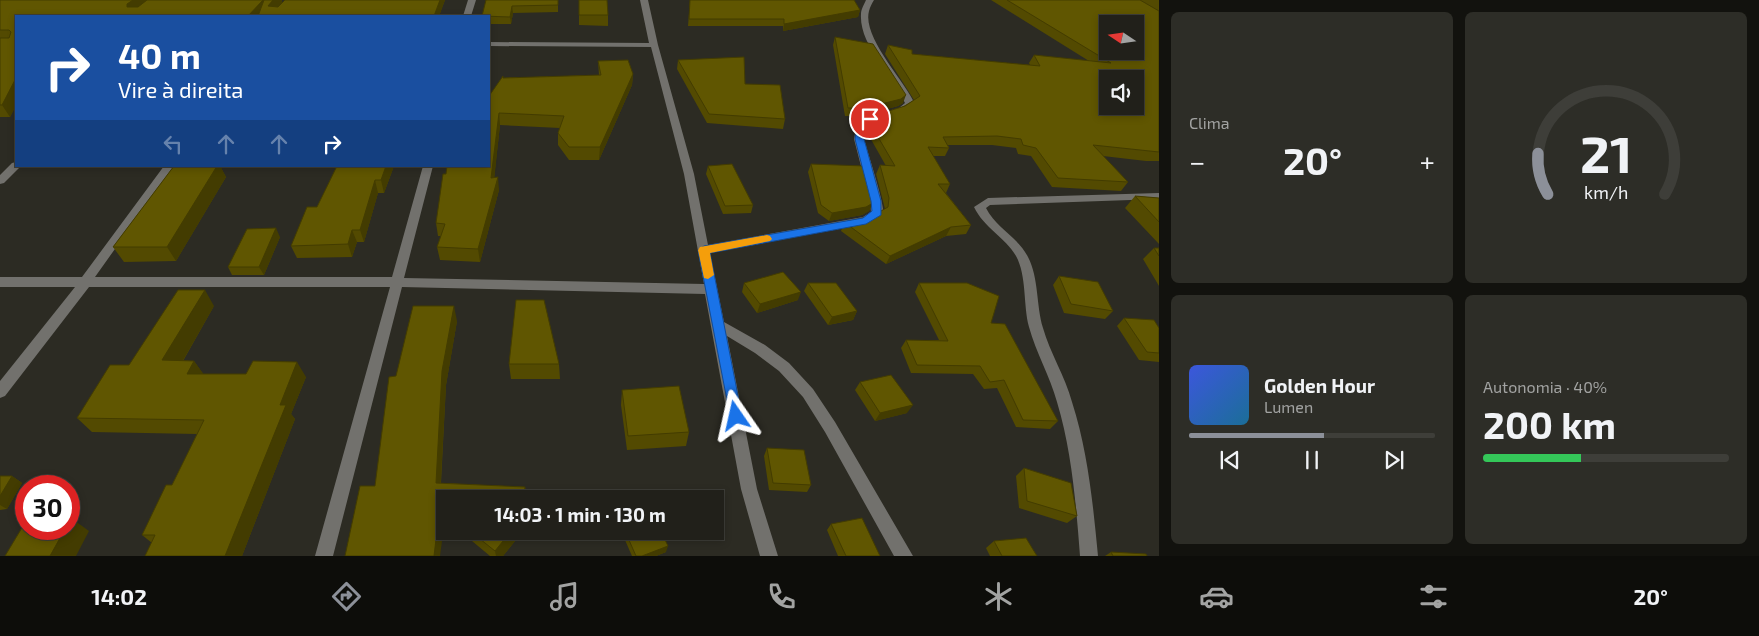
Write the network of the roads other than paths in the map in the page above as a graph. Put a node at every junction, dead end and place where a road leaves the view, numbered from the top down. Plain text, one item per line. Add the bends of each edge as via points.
1 (472, 0) edge
2 (870, 0) edge
3 (648, 3) edge
4 (467, 15) edge
5 (490, 44) edge
6 (654, 45) junction
7 (15, 166) edge
8 (168, 167) edge
9 (428, 167) edge
10 (0, 181) edge
11 (1159, 196) edge
12 (704, 250) junction
13 (0, 282) edge
14 (86, 282) junction
15 (398, 282) junction
16 (711, 289) junction
17 (718, 325) junction
18 (0, 392) edge
19 (324, 556) edge
20 (769, 556) edge
21 (904, 556) edge
22 (1089, 556) edge

1 - 4 street
2 - 12 street via 863,11 863,22 876,49 908,95 910,104 902,110 870,119 861,128 859,139 877,212 866,220
3 - 6 street
5 - 6 street
6 - 12 street via 689,174
7 - 10 street
8 - 14 street
9 - 15 street
11 - 22 street via 988,202 980,207 984,217 1014,246 1025,263 1036,328 1065,402 1084,483
12 - 16 street
13 - 14 street
14 - 15 street
14 - 18 street
15 - 16 street
15 - 19 street
16 - 17 street
17 - 20 street via 750,489
17 - 21 street via 760,349 784,368 808,394

